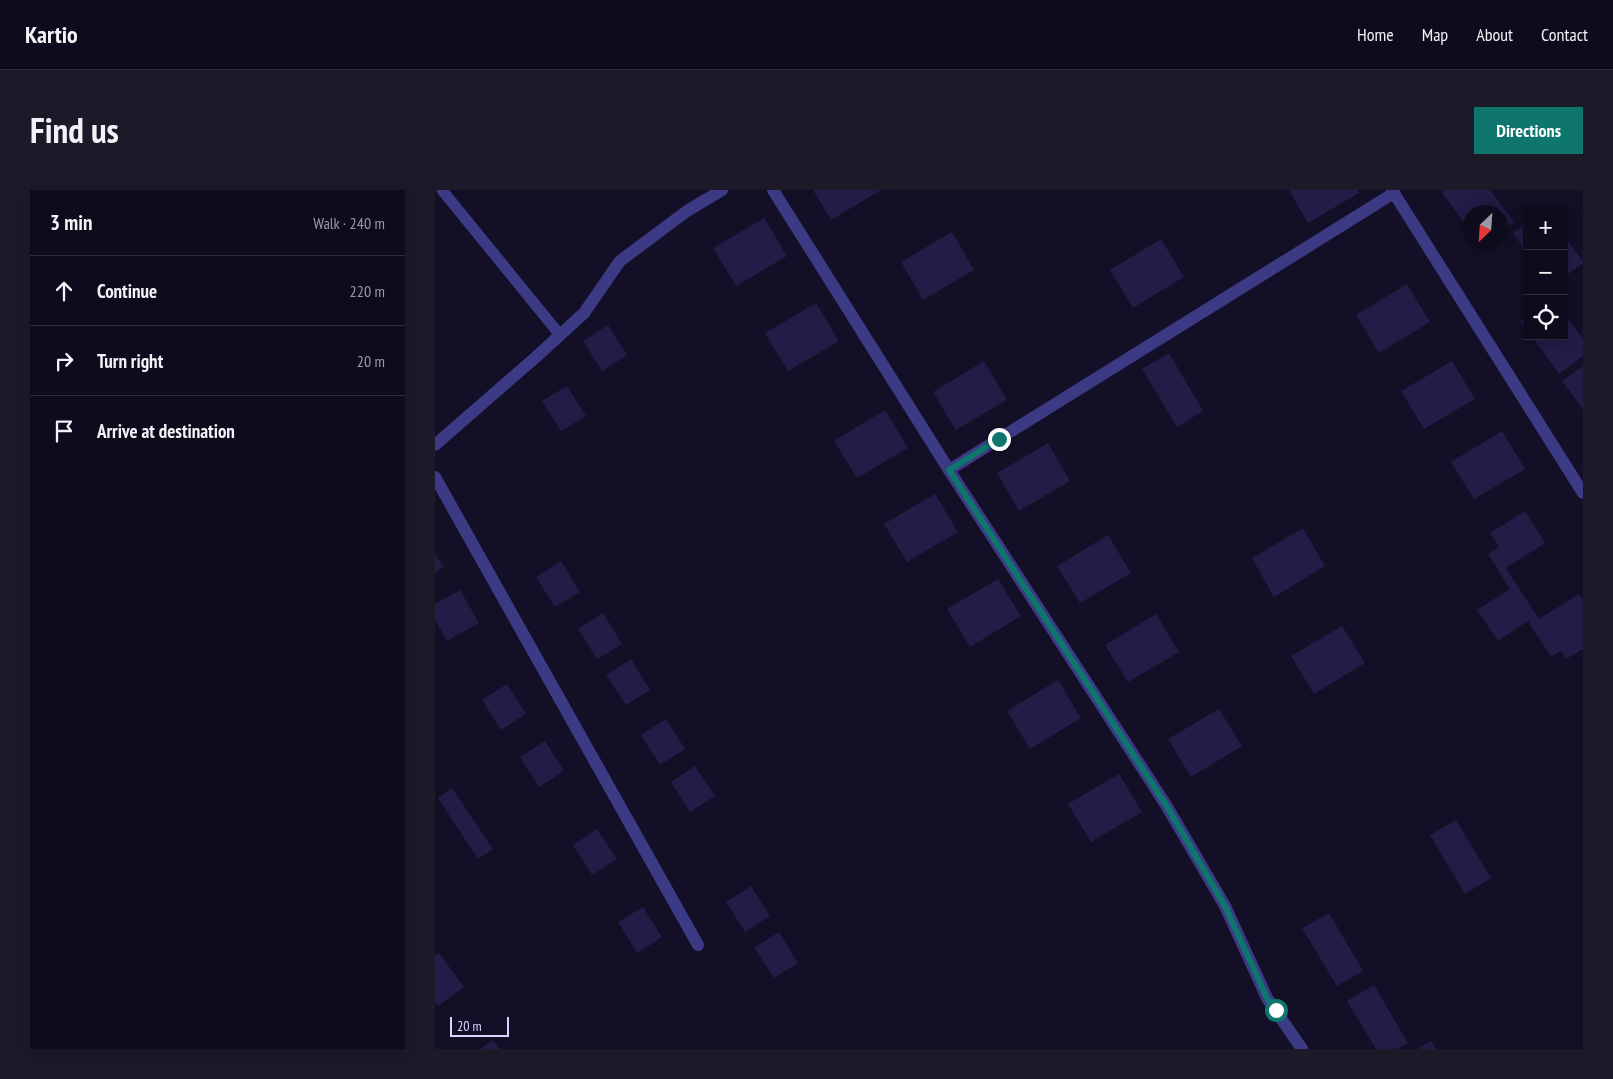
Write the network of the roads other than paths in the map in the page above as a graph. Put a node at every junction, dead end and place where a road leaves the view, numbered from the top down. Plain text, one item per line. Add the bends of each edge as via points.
1 (442, 190) edge
2 (722, 190) edge
3 (773, 190) edge
4 (1393, 191) edge
5 (560, 335) junction
6 (435, 445) edge
7 (949, 470) junction
8 (435, 477) edge
9 (1583, 493) edge
10 (697, 945) dead end
11 (1302, 1049) edge

1 - 5 lane
2 - 5 street via 687,211 620,261 583,313
3 - 7 street
4 - 7 street
4 - 9 street
5 - 6 street
7 - 11 street via 1166,805 1225,906 1267,998
8 - 10 street

